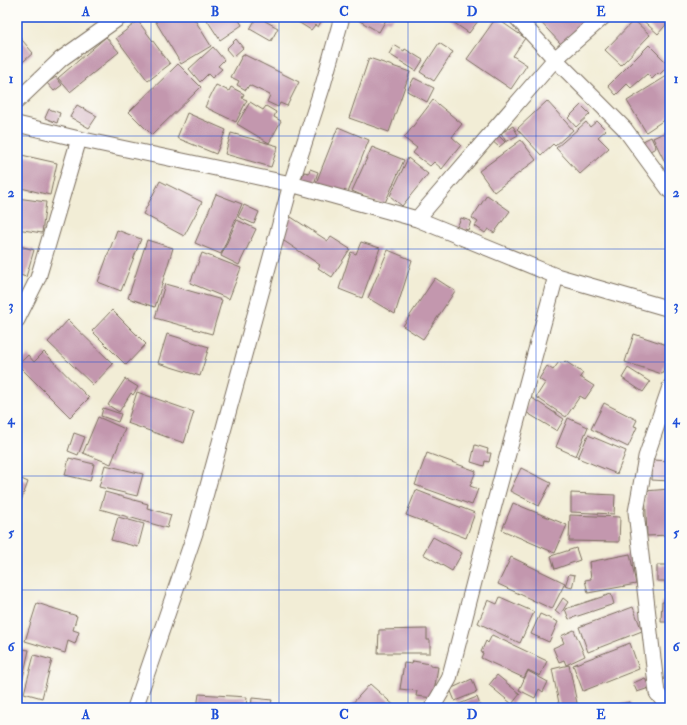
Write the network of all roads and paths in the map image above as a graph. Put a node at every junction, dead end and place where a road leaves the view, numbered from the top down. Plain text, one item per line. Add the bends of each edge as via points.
1 (120, 17) edge
2 (342, 17) edge
3 (516, 17) edge
4 (603, 17) edge
5 (555, 59) junction
6 (17, 101) edge
7 (17, 124) edge
8 (79, 139) junction
9 (291, 184) junction
10 (670, 191) edge
11 (417, 220) junction
12 (556, 276) junction
13 (670, 309) edge
14 (17, 320) edge
15 (670, 387) edge
16 (135, 708) edge
17 (432, 708) edge
18 (669, 708) edge

1 - 6 street via 61,59
2 - 9 street
3 - 5 street
4 - 5 street
5 - 10 street via 624,128
5 - 11 street
7 - 8 street
8 - 9 street
8 - 14 street via 38,278
9 - 11 street
9 - 16 street via 195,533
11 - 12 street
12 - 13 street
12 - 17 street via 449,679
15 - 18 street via 646,457 636,512 657,693

